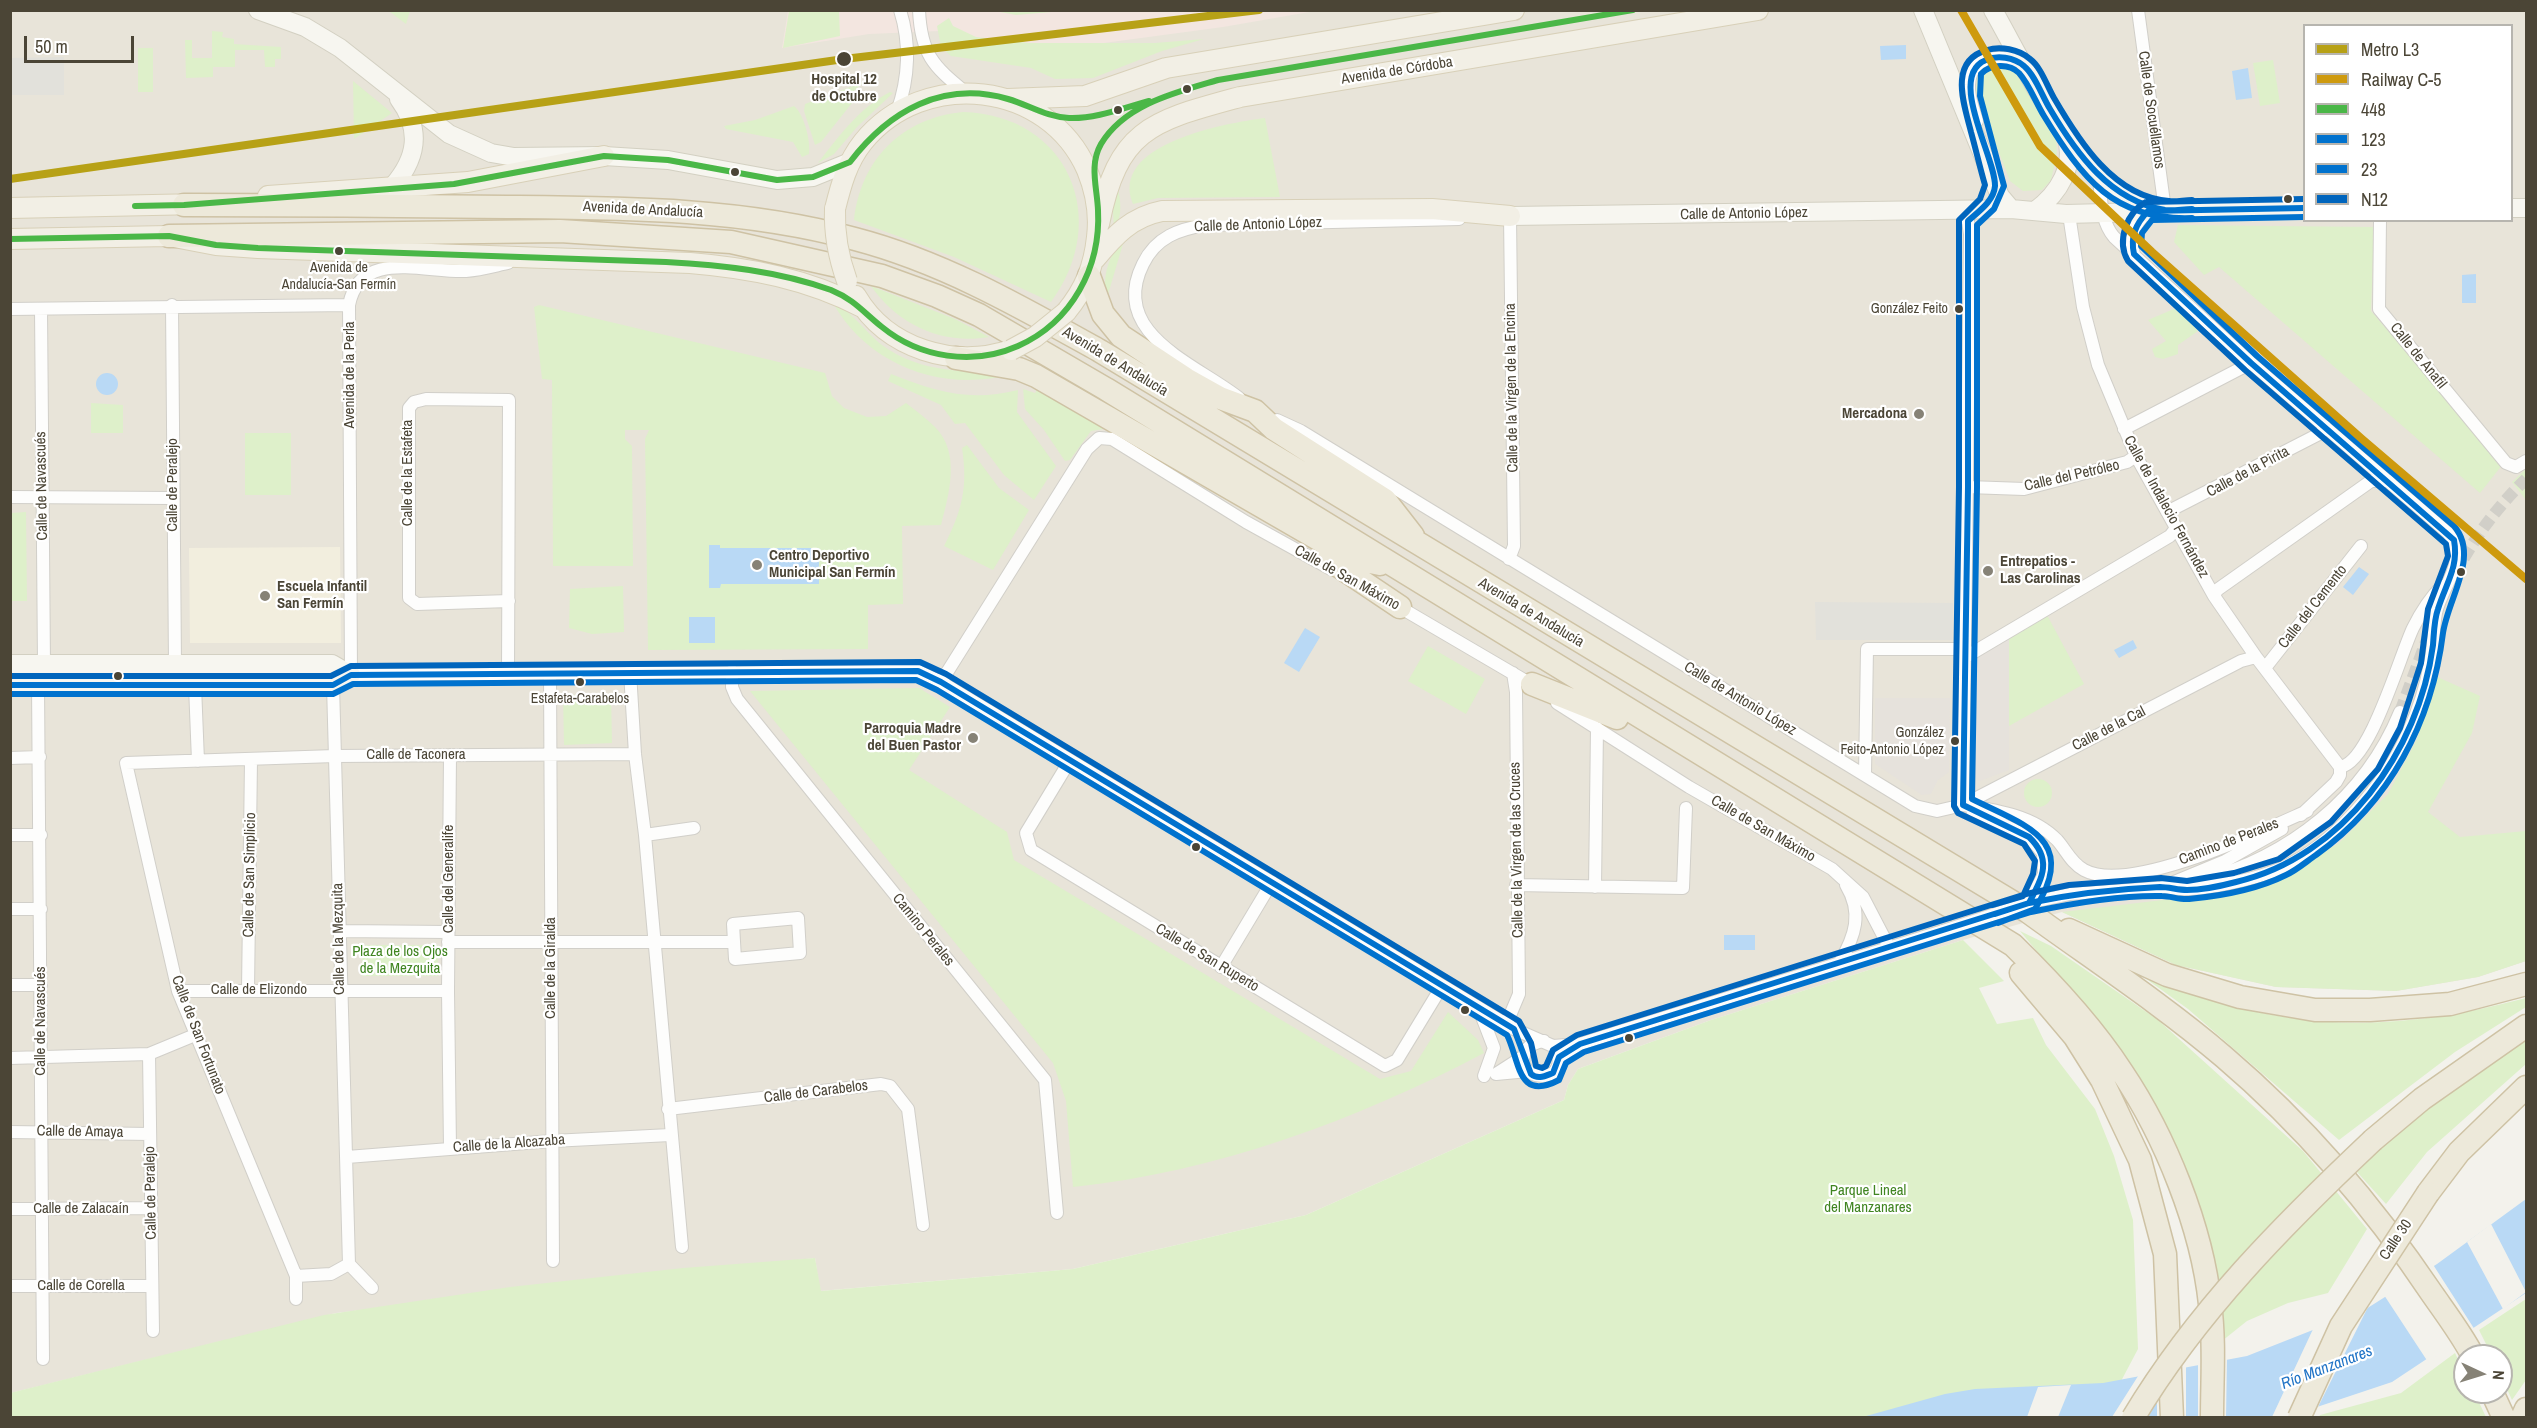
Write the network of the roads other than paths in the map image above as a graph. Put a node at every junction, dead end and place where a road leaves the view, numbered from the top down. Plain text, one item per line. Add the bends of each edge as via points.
1 (258, 10) edge
2 (900, 10) edge
3 (919, 10) edge
4 (1465, 10) edge
5 (1514, 10) edge
6 (1758, 10) edge
7 (1993, 10) edge
8 (2138, 10) edge
9 (1926, 18) edge
10 (1333, 40) junction
11 (2025, 66) junction
12 (391, 88) junction
13 (965, 92) junction
14 (1008, 99) junction
15 (897, 112) junction
16 (2065, 133) junction
17 (1984, 154) junction
18 (604, 156) junction
19 (850, 162) junction
20 (2098, 173) junction
21 (393, 186) junction
22 (1995, 186) junction
23 (184, 205) junction
24 (10, 207) edge
25 (2303, 208) edge
26 (2011, 209) junction
27 (2156, 210) junction
28 (2035, 211) junction
29 (2103, 213) junction
30 (1968, 214) junction
31 (2066, 214) junction
32 (1510, 216) junction
33 (2380, 222) edge
34 (1099, 224) junction
35 (170, 236) junction
36 (10, 238) edge
37 (2134, 254) junction
38 (533, 259) junction
39 (1092, 267) junction
40 (172, 305) junction
41 (349, 305) junction
42 (862, 307) junction
43 (10, 309) edge
44 (41, 309) junction
45 (956, 358) junction
46 (2251, 363) junction
47 (1255, 411) junction
48 (2325, 426) junction
49 (2124, 429) junction
50 (2136, 456) junction
51 (2521, 464) edge
52 (2390, 481) junction
53 (1225, 486) junction
54 (1968, 487) junction
55 (10, 497) edge
56 (42, 498) junction
57 (172, 498) junction
58 (2167, 512) junction
59 (2176, 528) junction
60 (2361, 546) dead end
61 (1424, 548) junction
62 (1509, 559) junction
63 (1397, 568) junction
64 (2449, 582) junction
65 (2214, 596) junction
66 (509, 602) junction
67 (1400, 607) junction
68 (1964, 654) junction
69 (2256, 657) junction
70 (44, 663) junction
71 (10, 664) edge
72 (175, 664) junction
73 (332, 664) junction
74 (2265, 668) junction
75 (732, 671) junction
76 (630, 672) junction
77 (351, 675) junction
78 (550, 675) junction
79 (508, 676) junction
80 (1523, 678) junction
81 (941, 682) junction
82 (38, 684) junction
83 (10, 685) edge
84 (333, 685) junction
85 (195, 686) junction
86 (2400, 712) tunnel mouth
87 (1597, 728) junction
88 (552, 754) junction
89 (635, 754) junction
90 (450, 755) junction
91 (1701, 755) junction
92 (335, 756) junction
93 (40, 757) junction
94 (10, 758) edge
95 (251, 760) junction
96 (198, 761) junction
97 (1069, 762) junction
98 (126, 763) joint
99 (2340, 767) junction
100 (1865, 774) junction
101 (1963, 805) junction
102 (1686, 808) dead end
103 (2307, 811) junction
104 (694, 828) dead end
105 (645, 834) junction
106 (10, 835) edge
107 (41, 835) junction
108 (1842, 877) junction
109 (1272, 882) junction
110 (1516, 885) junction
111 (1595, 887) junction
112 (2162, 887) junction
113 (1951, 905) junction
114 (2028, 907) junction
115 (10, 909) edge
116 (41, 909) junction
117 (340, 931) junction
118 (448, 937) junction
119 (550, 940) junction
120 (654, 942) junction
121 (734, 942) junction
122 (1889, 947) junction
123 (1840, 962) junction
124 (1221, 967) junction
125 (41, 984) junction
126 (2526, 984) edge
127 (10, 985) edge
128 (1442, 986) junction
129 (248, 990) junction
130 (178, 991) junction
131 (339, 991) junction
132 (448, 991) junction
133 (1479, 1009) junction
134 (2526, 1026) edge
135 (1510, 1027) junction
136 (195, 1035) junction
137 (1549, 1044) junction
138 (1580, 1044) junction
139 (149, 1054) junction
140 (1524, 1054) junction
141 (42, 1057) junction
142 (1559, 1057) junction
143 (10, 1058) edge
144 (1528, 1071) junction
145 (1484, 1076) dead end
146 (2526, 1087) edge
147 (668, 1109) junction
148 (42, 1131) junction
149 (10, 1132) edge
150 (150, 1134) junction
151 (670, 1135) junction
152 (552, 1141) junction
153 (450, 1148) junction
154 (347, 1157) junction
155 (151, 1208) junction
156 (10, 1209) edge
157 (44, 1209) junction
158 (1057, 1213) dead end
159 (923, 1225) dead end
160 (682, 1247) dead end
161 (553, 1261) dead end
162 (349, 1264) junction
163 (296, 1276) junction
164 (10, 1286) edge
165 (43, 1286) junction
166 (153, 1286) junction
167 (372, 1288) dead end
168 (296, 1299) dead end
169 (153, 1331) dead end
170 (2466, 1344) edge
171 (43, 1359) dead end
172 (2498, 1404) edge
173 (2526, 1409) edge
174 (2133, 1418) edge
175 (2172, 1418) edge
176 (2212, 1418) edge
177 (2299, 1418) edge
178 (2504, 1418) edge
179 (2522, 1418) edge

1 - 12 street via 305,27 340,48
2 - 15 street via 908,66
3 - 13 street via 926,54 938,70
4 - 10 main road via 1382,25
5 - 10 main road
6 - 34 main road, Avenida de Córdoba via 1240,97 1202,107 1152,128 1123,153 1105,194
7 - 11 street
8 - 27 street, Calle de Socuéllamos
9 - 17 street
10 - 14 main road via 1167,68 1084,96
11 - 16 street
11 - 17 street via 2012,58 1994,57 1983,59 1971,75 1971,101
12 - 18 street via 449,134 491,153 536,158
12 - 21 street via 407,110 414,146 411,162
13 - 14 main road
13 - 15 main road via 930,98
14 - 34 main road via 1040,114 1063,134 1081,158 1093,186
15 - 19 main road via 871,134
16 - 20 street
16 - 28 street via 2070,152 2064,177 2053,196
17 - 22 street
18 - 19 street via 668,160 777,180 813,177
18 - 21 main road via 468,182
19 - 42 main road, bridge via 835,209 836,242 847,281
20 - 27 street via 2137,202
20 - 29 street
21 - 23 main road
22 - 26 street
22 - 30 street via 1987,204
23 - 24 main road, Avenida de Andalucía
23 - 61 highway, Avenida de Andalucía via 644,208 734,215 855,239 960,276 1003,297 1100,351
25 - 27 street, Calle de Antonio López
26 - 28 street, Calle de Antonio López
26 - 30 street, Calle de Antonio López
27 - 29 street, Calle de Antonio López
27 - 37 street via 2133,230
28 - 31 street, Calle de Antonio López
29 - 31 street, Calle de Antonio López
29 - 37 street via 2109,230
30 - 32 street, Calle de Antonio López
30 - 54 street
31 - 49 street, Calle de Indalecio Fernández via 2098,365
32 - 39 main road via 1432,209 1162,211 1128,224
32 - 47 street, Calle de Antonio López via 1206,225 1175,232 1155,245 1137,278 1140,320 1156,340
32 - 62 street, Calle de la Virgen de la Encina via 1514,546
33 - 51 street, Calle de Anafil via 2379,309 2506,463
34 - 39 main road
35 - 36 main road, Avenida de Andalucía
35 - 38 main road via 258,249
35 - 63 highway, Avenida de Andalucía via 560,231 653,235 731,243 882,276 979,315
37 - 46 street
38 - 41 street via 466,271 373,271 352,291
38 - 42 main road via 732,267 817,285
39 - 45 main road, bridge via 1066,312 1035,337 1011,350
39 - 47 highway via 1103,314 1121,336 1186,379
40 - 41 street, Avenida de la Perla
40 - 44 street, Avenida de la Perla
40 - 57 street, Calle de Peralejo
41 - 77 street, Avenida de la Perla
42 - 45 main road via 881,327 904,342 929,353
43 - 44 street, Avenida de la Perla
44 - 56 street, Calle de Navascués
45 - 53 highway via 1036,376
46 - 48 street
46 - 49 street
47 - 61 highway via 1274,429 1385,501
47 - 62 street, Calle de Antonio López via 1301,431
48 - 52 street
48 - 58 street, Calle de la Pirita via 2321,433
49 - 50 street, Calle de Indalecio Fernández
50 - 54 street, Calle del Petróleo via 2127,462 2024,489
50 - 58 street, Calle de Indalecio Fernández
52 - 64 street, Camino de Perales via 2454,540 2457,557
52 - 65 street via 2371,482 2217,590
53 - 63 highway via 1351,558
53 - 67 highway
54 - 68 street
55 - 56 street
56 - 57 street
56 - 70 street, Calle de Navascués
57 - 72 street, Calle de Peralejo
58 - 59 street, Calle de Indalecio Fernández
59 - 65 street, Calle de Indalecio Fernández
59 - 68 street via 2170,536
60 - 74 street, Calle del Cemento
61 - 114 highway, Avenida de Andalucía
62 - 100 street, Calle de Antonio López
63 - 91 highway, Avenida de Andalucía
64 - 99 street, Camino de Perales via 2417,619 2370,734 2356,756
64 - 112 street, Camino de Perales via 2437,611 2430,665 2408,732 2385,774 2351,815 2313,848 2283,867 2236,882 2187,890
65 - 69 street, Calle de Indalecio Fernández
66 - 66 street, Calle de la Estafeta via 417,604 409,598 409,408 414,402 509,400
66 - 79 street, Calle de la Estafeta
67 - 80 street, Calle de San Máximo
67 - 81 street, Calle de San Máximo via 1246,522 1112,439 1099,438 1075,467
68 - 100 street via 1867,649
68 - 101 street
69 - 74 street, Calle de Indalecio Fernández
69 - 101 street, Calle de la Cal via 2241,661
70 - 71 street
70 - 72 street
72 - 73 street
73 - 77 street
73 - 84 street
74 - 99 street, Calle de Indalecio Fernández
75 - 76 street
75 - 81 street via 918,671
75 - 158 street, Camino Perales via 737,699 1045,1080
76 - 78 street
76 - 89 street
77 - 79 street
77 - 84 street
78 - 79 street
78 - 88 street, Calle de la Giralda
80 - 87 street, Calle de San Máximo
80 - 91 highway via 1600,709 1671,748
80 - 110 street, Calle de la Virgen de las Cruces via 1516,692
81 - 97 street
82 - 83 street
82 - 85 street
82 - 93 street, Calle de Navascués
84 - 85 street
84 - 92 street, Calle de la Mezquita
85 - 96 street
86 - 112 street, Camino de Perales via 2384,745 2361,778 2327,815 2298,837 2231,871 2202,881
87 - 108 street, Calle de San Máximo
87 - 111 street
88 - 89 street, Calle de Taconera
88 - 90 street, Calle de Taconera
88 - 119 street, Calle de la Giralda
89 - 105 street
90 - 92 street, Calle de Taconera
90 - 118 street, Calle del Generalife
91 - 113 highway, Avenida de Andalucía
92 - 95 street, Calle de Taconera
92 - 117 street, Calle de la Mezquita
93 - 94 street
93 - 107 street, Calle de Navascués
95 - 96 street, Calle de Taconera
95 - 129 street, Calle de San Simplicio
96 - 98 street, Calle de Taconera
97 - 109 street
97 - 124 street, Calle de San Ruperto via 1026,833 1031,850
98 - 130 street, Calle de San Fortunato
99 - 103 street, Camino de Perales via 2336,782
100 - 101 street, Calle de Antonio López via 1915,806 1937,811
101 - 103 street, Camino de Perales via 2005,812 2041,827 2085,871 2117,875 2151,871 2202,855
101 - 114 street via 2029,837 2043,853 2044,874
102 - 111 street via 1683,888
103 - 112 street, Camino de Perales via 2252,847
104 - 105 street
105 - 120 street
106 - 107 street
107 - 116 street, Calle de Navascués
108 - 122 street, Calle de San Máximo via 1871,909
108 - 123 street via 1855,905 1856,927
109 - 124 street
109 - 128 street
110 - 111 street
110 - 135 street, Calle de la Virgen de las Cruces via 1519,994
112 - 114 street, Camino de Perales via 2070,894
113 - 175 highway, bridge via 2009,958 2075,1037 2102,1080 2140,1160 2164,1254
113 - 176 highway via 2013,945 2032,964 2099,1040 2139,1099 2172,1168 2195,1231 2206,1276 2212,1333
114 - 122 street, Camino de Perales, bridge
114 - 126 highway via 2167,975 2240,997 2315,1010 2450,1004
114 - 170 highway via 2205,1042 2285,1112 2335,1166 2410,1260
115 - 116 street
116 - 125 street, Calle de Navascués
117 - 118 street
117 - 131 street, Calle de la Mezquita
118 - 119 street
118 - 132 street, Calle del Generalife
119 - 120 street
119 - 152 street, Calle de la Giralda
120 - 121 street
120 - 147 street
121 - 121 street via 735,959 800,953 798,918 733,924
122 - 123 street, Camino de Perales
123 - 138 street, Camino de Perales
124 - 128 street, Calle de San Ruperto via 1385,1066 1397,1060
125 - 127 street
125 - 141 street, Calle de Navascués
128 - 133 street
129 - 130 street, Calle de Elizondo
129 - 131 street, Calle de Elizondo
130 - 136 street, Calle de San Fortunato
131 - 132 street, Calle de Elizondo
131 - 154 street, Calle de la Mezquita
132 - 153 street, Calle del Generalife
133 - 135 street
133 - 145 street via 1494,1048
134 - 174 highway, bridge via 2422,1099 2301,1208 2183,1343
135 - 137 street
135 - 140 street
136 - 139 street
136 - 163 street, Calle de San Fortunato
137 - 138 street, Camino de Perales
137 - 140 street, Camino de Perales via 1529,1046
137 - 142 street
138 - 142 street, Camino de Perales
139 - 141 street
139 - 150 street, Calle de Peralejo
140 - 144 street
140 - 144 street, Camino de Perales via 1496,1074
141 - 143 street
141 - 148 street, Calle de Navascués
142 - 144 street, Camino de Perales via 1553,1073 1546,1077 1536,1077
146 - 177 highway, Calle 30, bridge via 2458,1152 2428,1193 2341,1326
147 - 151 street
147 - 159 street, Calle de Carabelos via 890,1086 908,1108
148 - 149 street, Calle de Amaya
148 - 150 street, Calle de Amaya
148 - 157 street, Calle de Navascués
150 - 155 street, Calle de Peralejo
151 - 152 street, Calle de la Alcazaba
151 - 160 street
152 - 153 street, Calle de la Alcazaba
152 - 161 street, Calle de la Giralda
153 - 154 street, Calle de la Alcazaba
154 - 162 street, Calle de la Mezquita
155 - 157 street, Calle de Zalacaín
155 - 166 street, Calle de Peralejo
156 - 157 street, Calle de Zalacaín
157 - 165 street, Calle de Navascués
162 - 163 street via 332,1274
162 - 167 street
163 - 168 street, Calle de San Fortunato
164 - 165 street, Calle de Corella
165 - 166 street, Calle de Corella
165 - 171 street, Calle de Navascués
166 - 169 street, Calle de Peralejo
172 - 178 highway
173 - 179 highway

